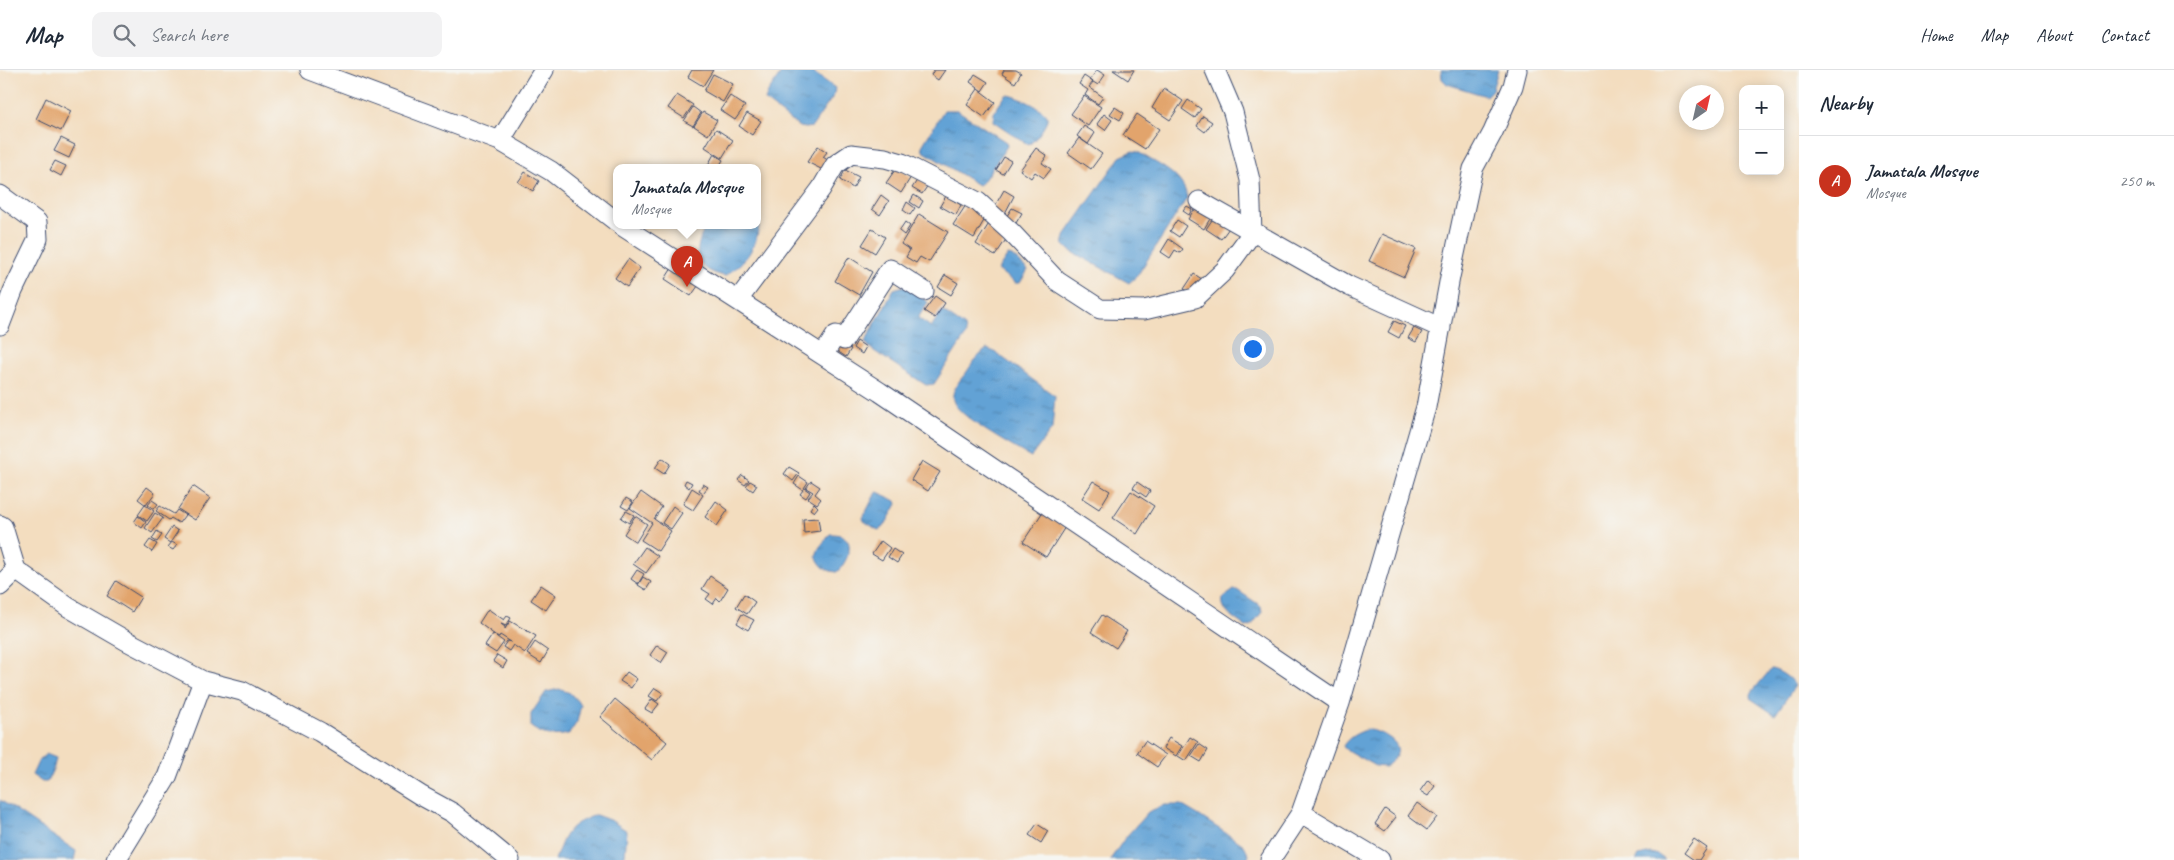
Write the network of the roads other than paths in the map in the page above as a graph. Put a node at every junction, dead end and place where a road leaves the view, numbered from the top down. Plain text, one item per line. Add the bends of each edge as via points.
1 (310, 70) edge
2 (544, 70) edge
3 (1215, 70) edge
4 (1517, 70) edge
5 (500, 141) junction
6 (0, 195) edge
7 (1199, 201) dead end
8 (613, 219) edge
9 (627, 229) edge
10 (1252, 233) junction
11 (924, 291) dead end
12 (738, 300) junction
13 (0, 326) edge
14 (1441, 328) junction
15 (823, 355) junction
16 (0, 525) edge
17 (16, 570) junction
18 (0, 586) edge
19 (203, 681) junction
20 (1340, 703) junction
21 (1301, 813) junction
22 (116, 860) edge
23 (510, 860) edge
24 (1270, 860) edge
25 (1380, 860) edge

1 - 5 street
2 - 5 street
3 - 10 street via 1233,112 1250,180
4 - 14 street via 1494,132 1474,169
5 - 8 street via 551,171
6 - 13 street via 37,222 38,239
7 - 10 street
9 - 12 street
10 - 12 street via 1225,270 1195,298 1144,310 1100,309 1057,281 978,202 902,163 851,154 835,165 821,189
10 - 14 street via 1349,286
11 - 15 street via 890,270 844,340 836,335
12 - 15 street
14 - 20 street via 1426,407
15 - 20 street
16 - 17 street
17 - 18 street
17 - 19 street via 68,607
19 - 22 street via 167,777
19 - 23 street via 242,692 320,732 453,813
20 - 21 street
21 - 24 street
21 - 25 street

